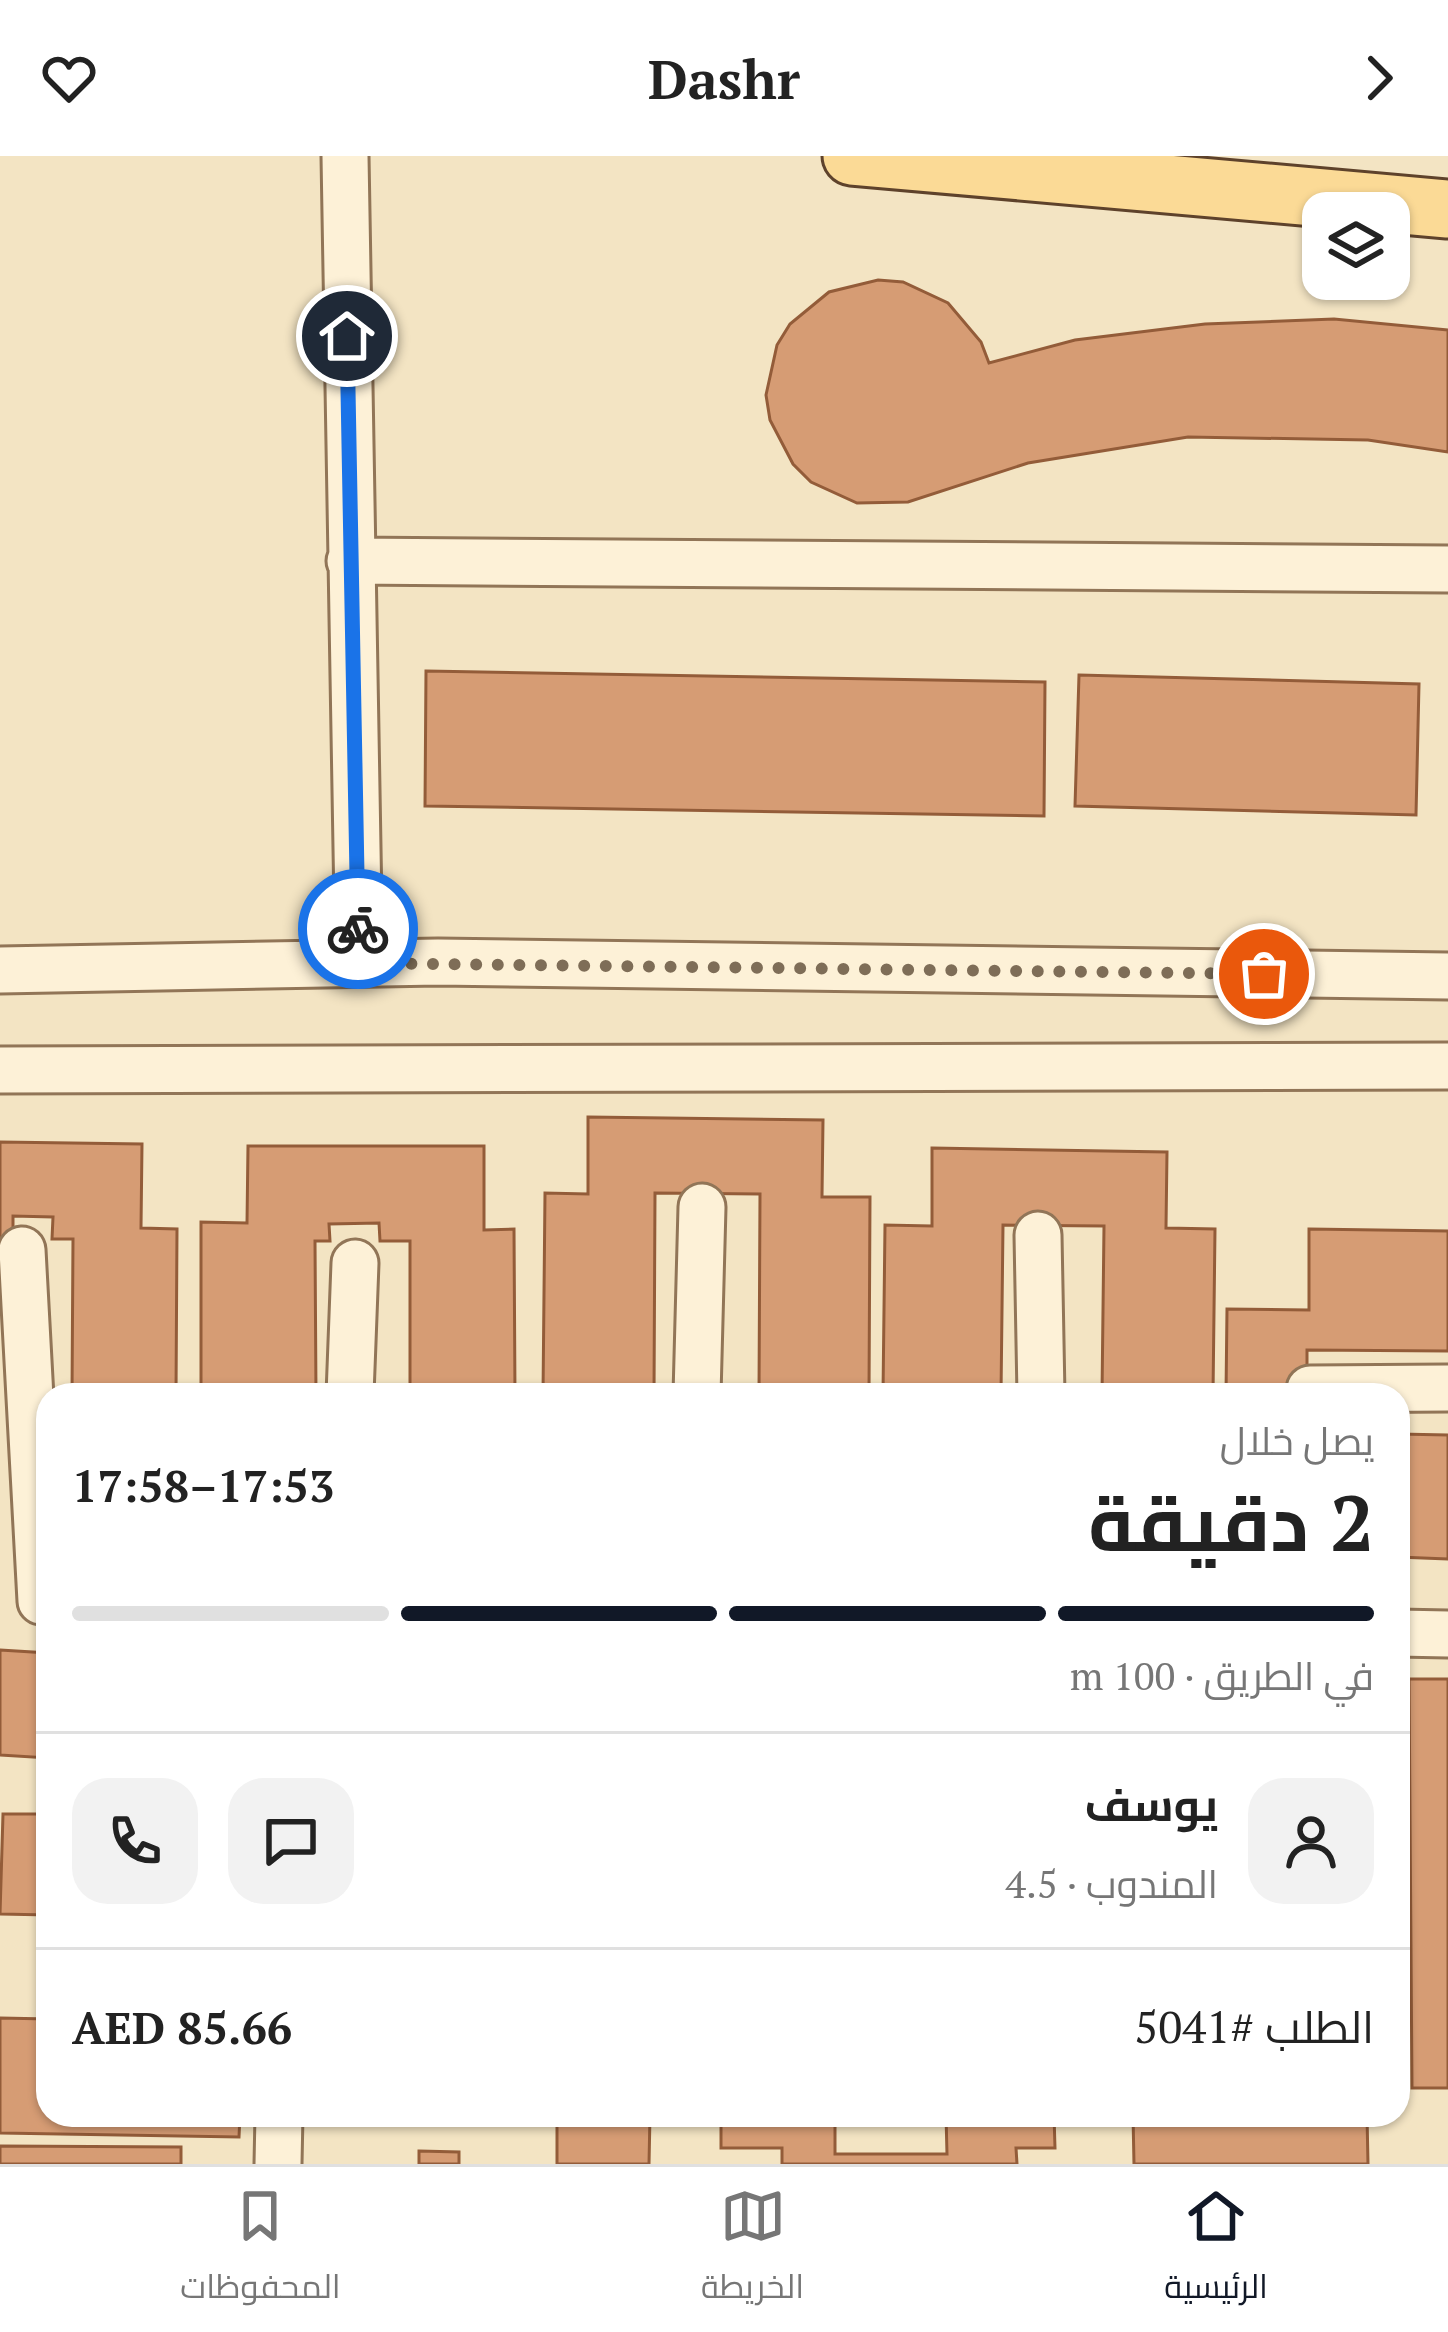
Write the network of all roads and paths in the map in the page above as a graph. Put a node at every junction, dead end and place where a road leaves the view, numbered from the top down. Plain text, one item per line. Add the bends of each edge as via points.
1 (345, 156) edge
2 (852, 156) edge
3 (1448, 209) edge
4 (350, 561) junction
5 (1448, 569) edge
6 (359, 963) junction
7 (0, 970) edge
8 (1448, 976) edge
9 (1448, 1066) edge
10 (0, 1070) edge
11 (702, 1207) dead end
12 (1038, 1235) dead end
13 (22, 1250) dead end
14 (355, 1263) dead end
15 (350, 1383) edge
16 (697, 1383) edge
17 (1041, 1383) edge
18 (1448, 1388) edge
19 (1410, 1390) edge
20 (36, 1509) edge
21 (1410, 1633) edge
22 (1448, 1634) edge
23 (279, 2127) edge
24 (278, 2164) edge

1 - 4 street
2 - 3 main road
4 - 5 street
4 - 6 street
6 - 7 street
6 - 8 street
9 - 10 street
11 - 16 street
12 - 17 street
13 - 20 street
14 - 15 street
18 - 19 street
21 - 22 street
23 - 24 street

